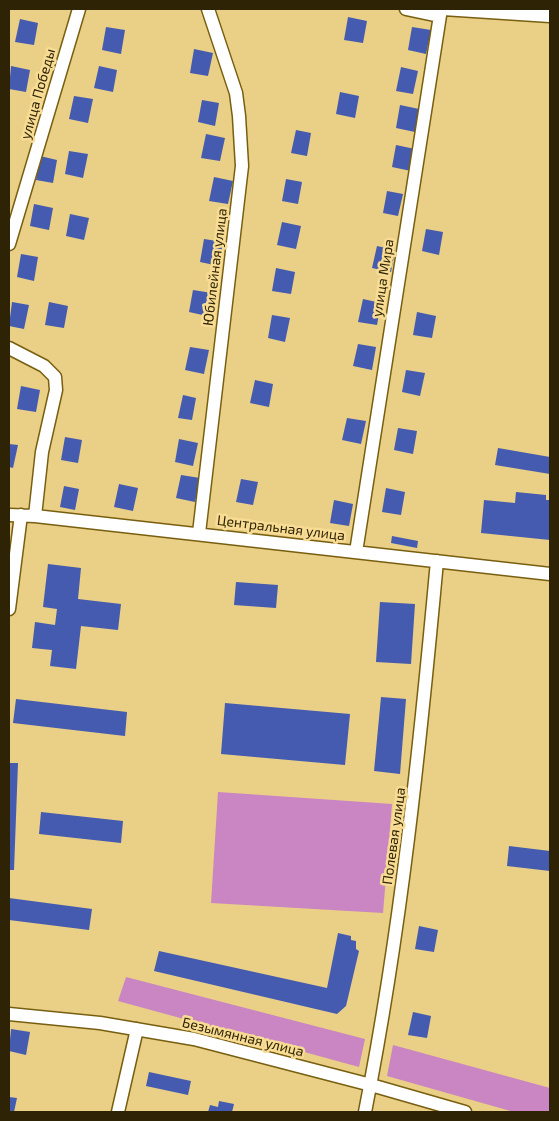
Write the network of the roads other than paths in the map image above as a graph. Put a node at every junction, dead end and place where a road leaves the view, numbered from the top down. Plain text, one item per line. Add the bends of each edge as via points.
1 (78, 9) edge
2 (208, 9) edge
3 (406, 9) edge
4 (441, 11) edge
5 (550, 16) edge
6 (9, 244) edge
7 (9, 348) edge
8 (15, 515) edge
9 (35, 516) junction
10 (199, 533) junction
11 (356, 552) junction
12 (437, 561) junction
13 (550, 574) edge
14 (9, 609) edge
15 (9, 1014) edge
16 (137, 1029) junction
17 (371, 1085) junction
18 (118, 1112) edge
19 (366, 1112) edge
20 (465, 1112) edge

1 - 6 street, улица Победы
2 - 10 street, Юбилейная улица via 236,93 242,166
3 - 4 street
4 - 5 street
4 - 11 street, улица Мира
7 - 9 street via 44,366 55,377 56,390 42,452
8 - 9 street, Центральная улица
8 - 14 street
9 - 10 street, Центральная улица
10 - 11 street, Центральная улица
11 - 12 street, Центральная улица
12 - 13 street, Центральная улица
12 - 17 street, Полевая улица via 416,780
15 - 16 street, Безымянная улица
16 - 17 street, Безымянная улица via 194,1040
16 - 18 street
17 - 19 street, Полевая улица
17 - 20 street, Безымянная улица

